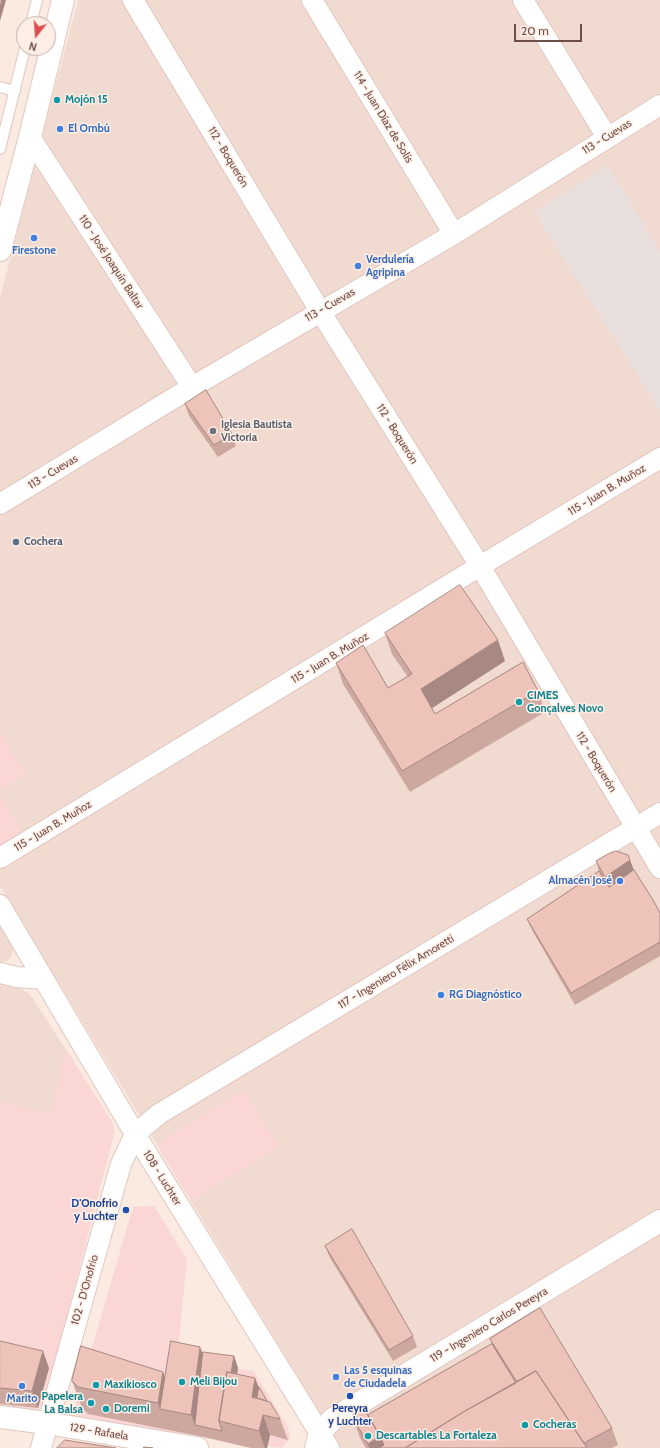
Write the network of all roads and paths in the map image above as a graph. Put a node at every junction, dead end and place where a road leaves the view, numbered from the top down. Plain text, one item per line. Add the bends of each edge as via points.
1 (37, 0) edge
2 (63, 0) edge
3 (133, 0) edge
4 (312, 0) edge
5 (523, 0) edge
6 (33, 16) edge
7 (23, 56) edge
8 (0, 87) edge
9 (15, 91) junction
10 (660, 105) edge
11 (30, 137) junction
12 (607, 137) junction
13 (0, 149) edge
14 (454, 234) junction
15 (0, 250) edge
16 (320, 311) junction
17 (192, 387) junction
18 (660, 458) edge
19 (0, 504) edge
20 (480, 566) junction
21 (660, 813) edge
22 (636, 828) junction
23 (0, 858) edge
24 (660, 868) edge
25 (0, 905) edge
26 (0, 972) edge
27 (43, 979) junction
28 (135, 1134) junction
29 (660, 1221) edge
30 (0, 1417) edge
31 (47, 1423) junction
32 (322, 1443) edge
33 (41, 1448) edge
34 (198, 1448) edge

1 - 6 lane
2 - 11 street
3 - 16 street, 112 - Boquerón
4 - 14 street, 114 - Juan Díaz de Solís
5 - 12 street
7 - 9 lane
8 - 9 lane
9 - 13 lane
10 - 12 street, 113 - Cuevas
11 - 15 street
11 - 17 street, 110 - José Joaquín Baltar
12 - 14 street, 113 - Cuevas
14 - 16 street, 113 - Cuevas
16 - 17 street, 113 - Cuevas
16 - 20 street, 112 - Boquerón
17 - 19 street, 113 - Cuevas
18 - 20 street, 115 - Juan B. Muñoz
20 - 22 street, 112 - Boquerón
20 - 23 street, 115 - Juan B. Muñoz
21 - 22 street, 117 - Ingeniero Félix Amoretti
22 - 24 street, 112 - Boquerón
22 - 28 street, 117 - Ingeniero Félix Amoretti via 159,1114
25 - 27 street, 108 - Luchter
26 - 27 street via 17,977
27 - 28 street, 108 - Luchter
28 - 31 street, 102 - D'Onofrio via 121,1164
28 - 32 street, 108 - Luchter
29 - 32 street, 119 - Ingeniero Carlos Pereyra via 333,1419
30 - 31 street, 129 - Rafaela
31 - 33 street, 102 - D'Onofrio
31 - 34 street, 129 - Rafaela

